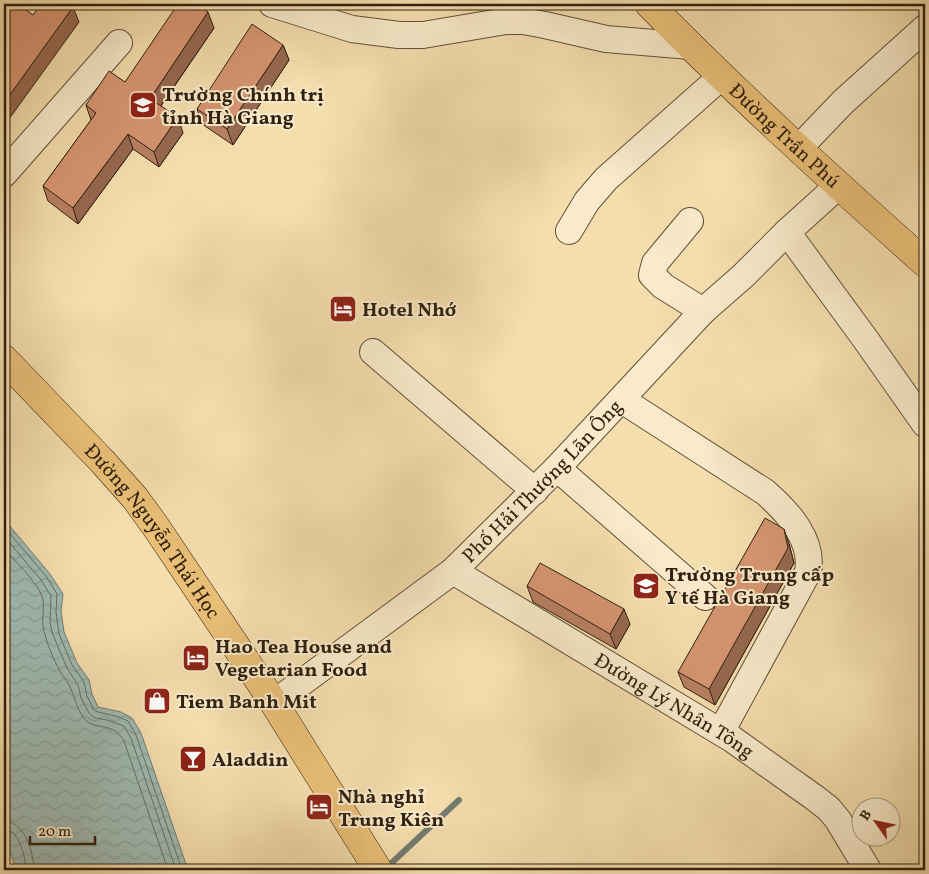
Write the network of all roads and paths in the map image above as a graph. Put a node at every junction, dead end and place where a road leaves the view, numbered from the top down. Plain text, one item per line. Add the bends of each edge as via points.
1 (272, 4) edge
2 (649, 4) edge
3 (925, 28) edge
4 (119, 42) dead end
5 (691, 46) junction
6 (722, 76) junction
7 (799, 148) junction
8 (4, 174) edge
9 (838, 186) junction
10 (690, 221) dead end
11 (569, 231) dead end
12 (787, 232) junction
13 (925, 263) edge
14 (703, 311) junction
15 (372, 352) dead end
16 (4, 359) edge
17 (622, 400) junction
18 (925, 424) edge
19 (557, 468) junction
20 (535, 491) junction
21 (453, 571) junction
22 (705, 597) dead end
23 (274, 703) junction
24 (721, 732) junction
25 (373, 862) edge
26 (868, 870) edge

1 - 5 street via 352,29 399,35 423,35 523,21 606,39
2 - 5 main road, Đường Trần Phú
3 - 7 street via 843,102
4 - 8 street
5 - 6 main road, Đường Trần Phú
6 - 7 main road, Đường Trần Phú
6 - 11 street via 606,179
7 - 9 main road, Đường Trần Phú
9 - 12 street, Phố Hải Thượng Lãn Ông
9 - 13 main road, Đường Trần Phú
10 - 14 street via 655,263 652,275 663,286
12 - 14 street, Phố Hải Thượng Lãn Ông
12 - 18 street
14 - 17 street, Phố Hải Thượng Lãn Ông
15 - 20 street
16 - 23 main road, Đường Nguyễn Thái Học via 135,498
17 - 19 street, Phố Hải Thượng Lãn Ông
17 - 24 street via 765,492 796,525 808,550 808,572
19 - 20 street, Phố Hải Thượng Lãn Ông
19 - 22 street
20 - 21 street, Phố Hải Thượng Lãn Ông
21 - 23 street, Phố Hải Thượng Lãn Ông
21 - 24 street, Đường Lý Nhân Tông
23 - 25 main road, Đường Nguyễn Thái Học
24 - 26 street, Đường Lý Nhân Tông via 829,808

